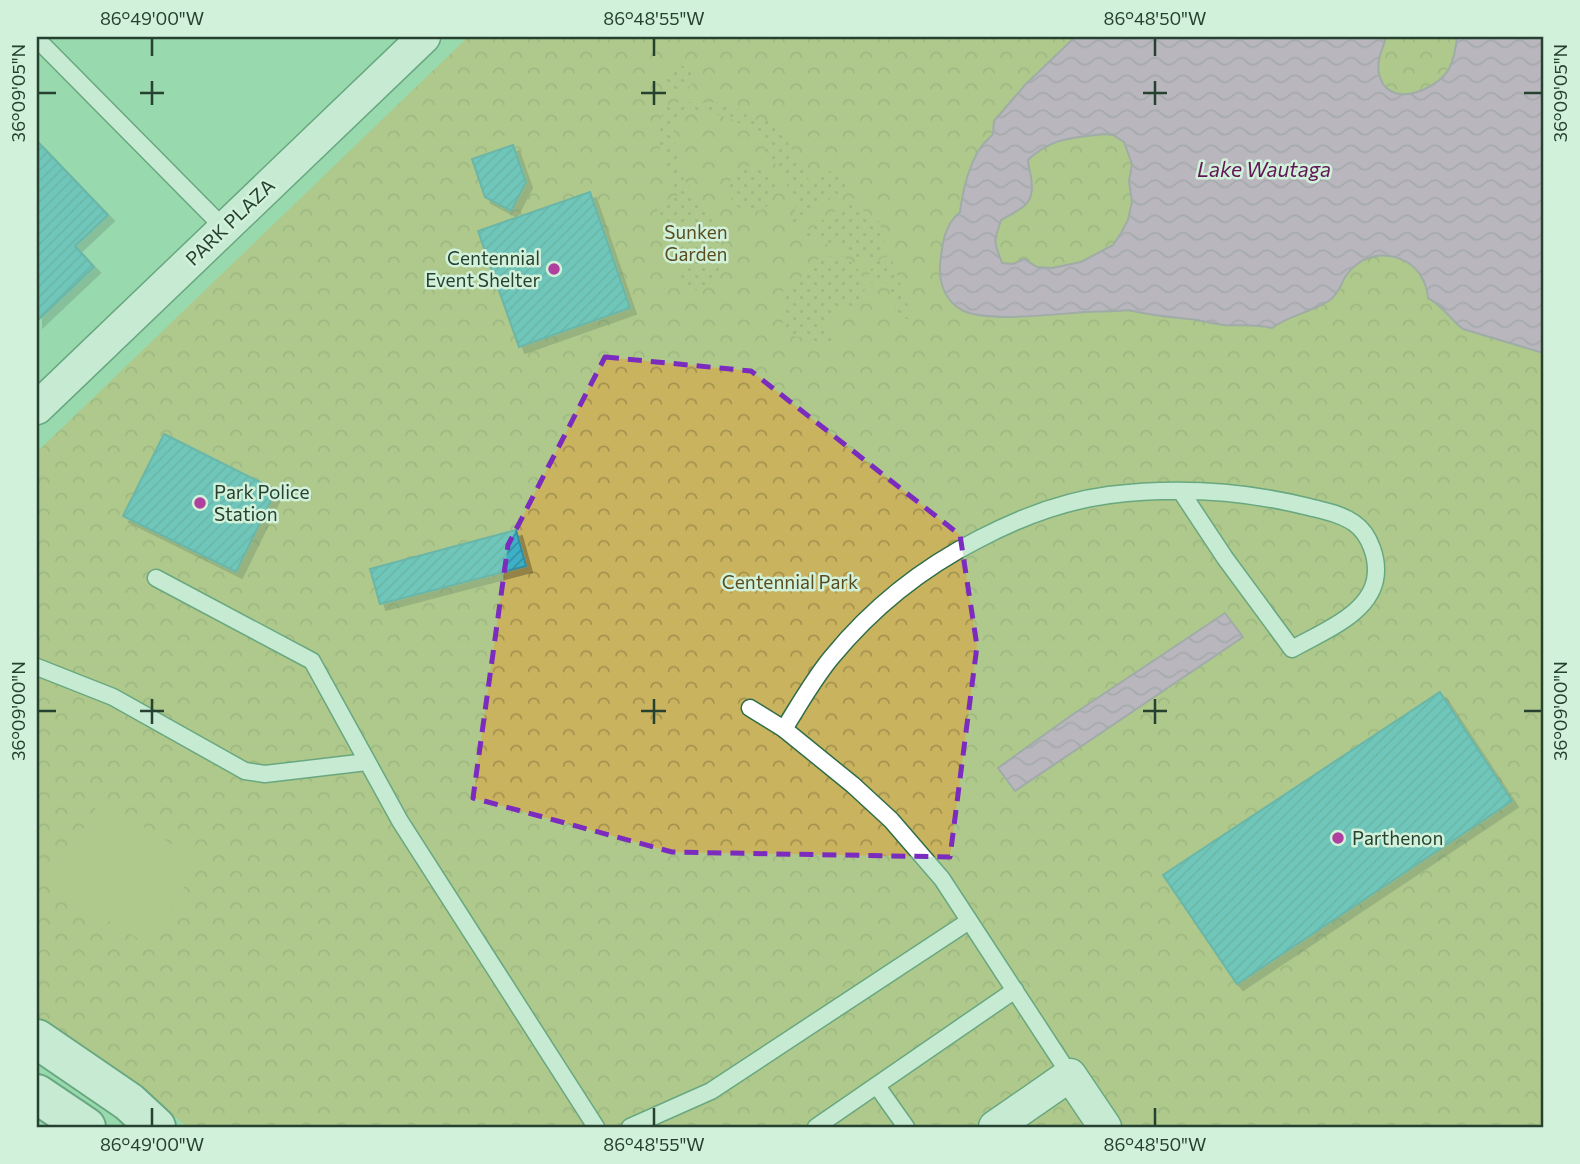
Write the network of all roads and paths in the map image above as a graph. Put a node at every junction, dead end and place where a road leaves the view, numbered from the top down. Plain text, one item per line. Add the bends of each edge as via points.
1 (424, 37) edge
2 (37, 39) edge
3 (224, 228) junction
4 (37, 408) edge
5 (1182, 493) junction
6 (156, 578) dead end
7 (37, 667) edge
8 (750, 708) dead end
9 (783, 729) junction
10 (367, 762) junction
11 (969, 921) junction
12 (1015, 990) junction
13 (37, 1039) edge
14 (1070, 1075) junction
15 (877, 1086) junction
16 (37, 1094) edge
17 (86, 1127) edge
18 (156, 1127) edge
19 (596, 1127) edge
20 (630, 1127) edge
21 (816, 1127) edge
22 (906, 1127) edge
23 (995, 1127) edge
24 (1105, 1127) edge

1 - 3 street, PARK PLAZA
2 - 3 lane
3 - 4 street, PARK PLAZA
5 - 5 lane via 1258,496 1350,520 1369,540 1376,566 1368,596 1345,618 1292,649
5 - 9 lane via 1109,495 1076,502 1011,523 946,557 867,619 830,659
6 - 10 lane via 312,661
7 - 10 lane via 113,697 245,771 265,774
8 - 9 lane
9 - 11 lane via 891,820 942,879
10 - 19 lane
11 - 12 lane
11 - 20 lane via 711,1091
12 - 14 lane
12 - 15 lane
13 - 18 main road via 129,1102
14 - 23 street
14 - 24 street
15 - 21 lane
15 - 22 lane
16 - 17 main road

